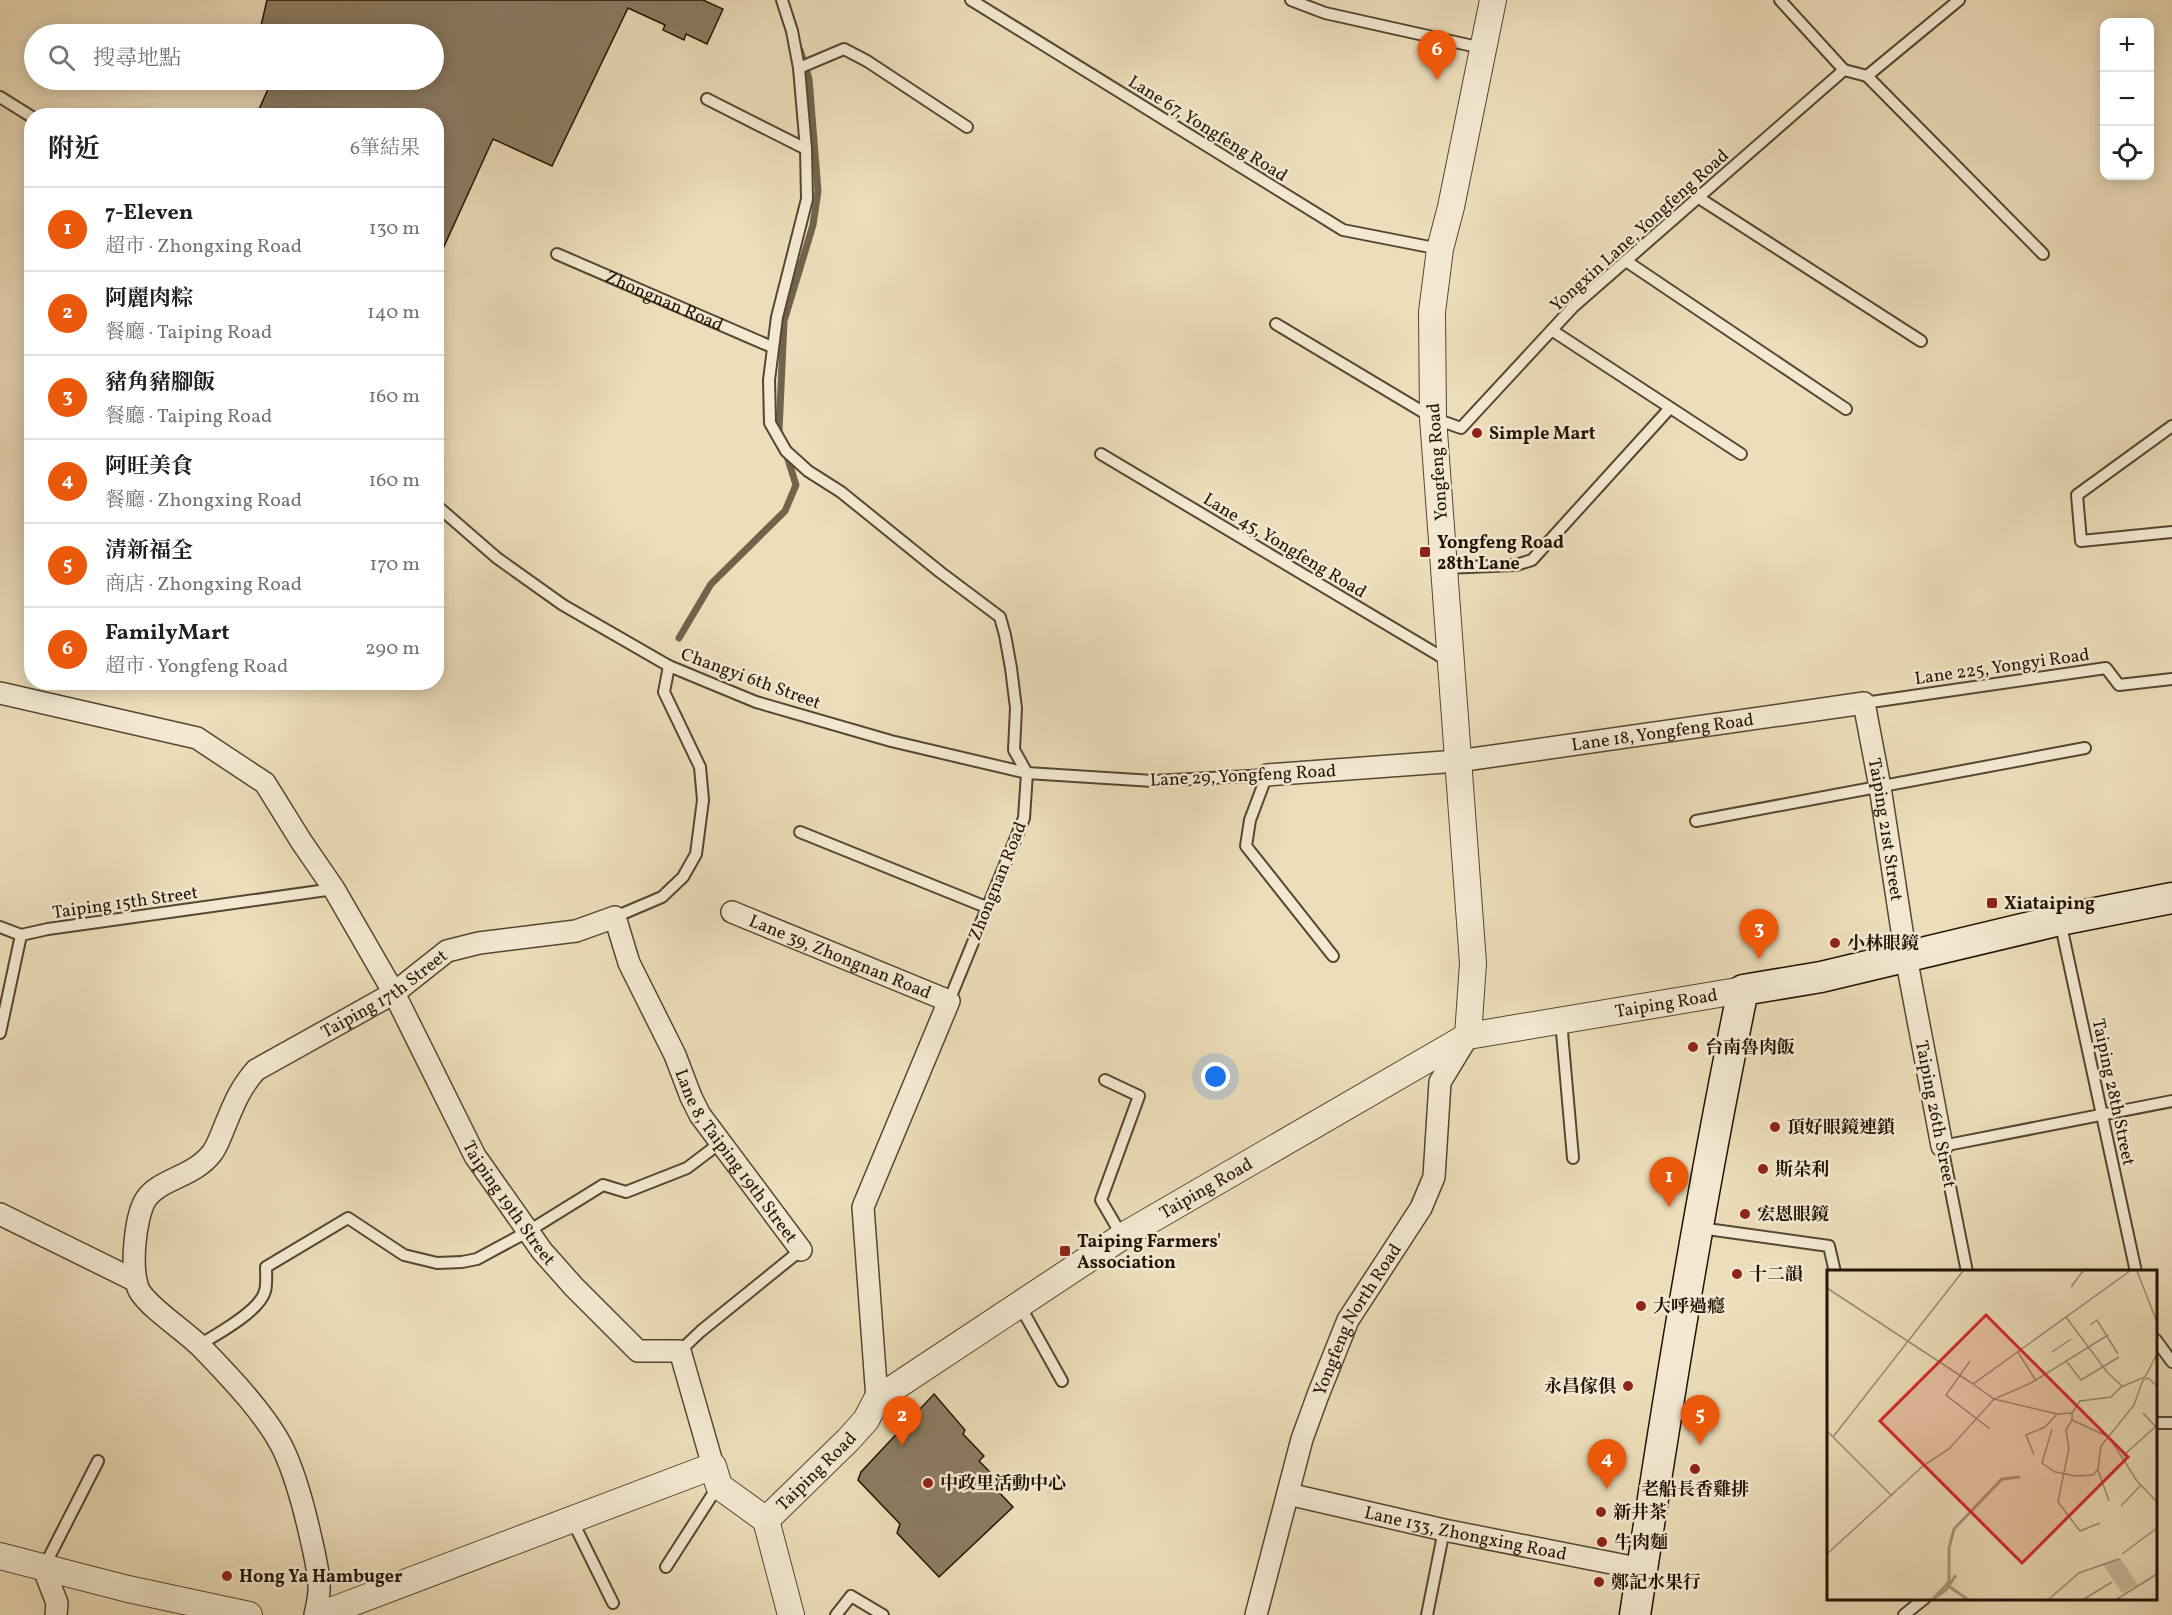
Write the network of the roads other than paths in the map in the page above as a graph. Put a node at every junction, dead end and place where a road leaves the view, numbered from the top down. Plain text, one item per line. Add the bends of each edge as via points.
1 (782, 0) edge
2 (971, 0) edge
3 (1292, 0) edge
4 (1493, 0) edge
5 (1780, 0) edge
6 (1959, 0) edge
7 (1482, 48) junction
8 (799, 68) junction
9 (1844, 70) junction
10 (1867, 76) junction
11 (0, 97) edge
12 (707, 99) dead end
13 (24, 112) edge
14 (967, 127) dead end
15 (806, 149) junction
16 (1699, 198) junction
17 (1440, 249) junction
18 (557, 254) dead end
19 (2043, 254) dead end
20 (1626, 261) junction
21 (1276, 324) dead end
22 (1553, 331) junction
23 (1921, 341) dead end
24 (772, 347) junction
25 (1670, 408) junction
26 (1845, 409) dead end
27 (1433, 418) junction
28 (2172, 426) edge
29 (1101, 454) dead end
30 (1741, 454) dead end
31 (444, 512) edge
32 (2172, 532) edge
33 (1444, 568) junction
34 (1452, 664) junction
35 (669, 666) junction
36 (2172, 679) edge
37 (0, 693) edge
38 (1864, 703) junction
39 (2085, 748) dead end
40 (1458, 761) junction
41 (1027, 773) junction
42 (1267, 776) junction
43 (1880, 787) junction
44 (1696, 821) dead end
45 (800, 832) dead end
46 (334, 888) junction
47 (2172, 898) edge
48 (986, 907) junction
49 (732, 912) dead end
50 (615, 916) junction
51 (2060, 920) junction
52 (0, 927) edge
53 (21, 935) junction
54 (1333, 956) dead end
55 (1906, 957) junction
56 (1743, 990) junction
57 (394, 993) junction
58 (949, 1001) junction
59 (1561, 1022) junction
60 (0, 1033) edge
61 (1468, 1036) junction
62 (1105, 1080) dead end
63 (2172, 1101) edge
64 (2102, 1114) junction
65 (720, 1143) junction
66 (1942, 1146) junction
67 (1573, 1158) dead end
68 (0, 1214) edge
69 (1697, 1228) junction
70 (527, 1232) junction
71 (1123, 1236) junction
72 (801, 1250) joint
73 (1835, 1270) edge
74 (1967, 1270) edge
75 (2136, 1270) edge
76 (136, 1281) junction
77 (1019, 1304) junction
78 (2157, 1341) edge
79 (199, 1345) junction
80 (680, 1351) junction
81 (2172, 1362) edge
82 (1062, 1381) dead end
83 (877, 1399) junction
84 (98, 1461) dead end
85 (716, 1476) junction
86 (1288, 1494) junction
87 (571, 1519) junction
88 (766, 1520) junction
89 (1444, 1530) junction
90 (0, 1556) edge
91 (43, 1567) junction
92 (666, 1567) dead end
93 (1642, 1569) junction
94 (1923, 1600) edge
95 (613, 1603) dead end
96 (56, 1615) edge
97 (249, 1615) edge
98 (315, 1615) edge
99 (320, 1615) edge
100 (791, 1615) edge
101 (837, 1615) edge
102 (883, 1615) edge
103 (1256, 1615) edge
104 (1427, 1615) edge
105 (1635, 1615) edge
106 (1904, 1615) edge

1 - 8 lane, Zhongnan Road
2 - 17 lane, Lane 67, Yongfeng Road via 1343,230
3 - 7 lane via 1325,14
4 - 7 street, Yongfeng Road
5 - 9 lane
6 - 10 lane
7 - 17 street, Yongfeng Road
8 - 14 lane via 844,49
8 - 15 lane, Zhongnan Road
9 - 10 lane
9 - 16 lane, Yongxin Lane, Yongfeng Road
10 - 19 lane
11 - 13 lane
12 - 15 lane
15 - 24 lane, Zhongnan Road via 807,199
16 - 20 lane, Yongxin Lane, Yongfeng Road
16 - 23 lane
17 - 27 street, Yongfeng Road via 1432,312
18 - 24 lane, Zhongnan Road
20 - 22 lane, Yongxin Lane, Yongfeng Road via 1573,307
20 - 26 lane
21 - 27 lane
22 - 25 lane
22 - 27 lane, Yongxin Lane, Yongfeng Road via 1461,428
24 - 41 lane, Zhongnan Road via 770,423 786,451 1000,617 1016,708 1014,750
25 - 30 lane
25 - 33 lane via 1532,560 1515,566
27 - 33 street, Yongfeng Road
28 - 32 lane via 2077,495 2081,541
29 - 34 lane, Lane 45, Yongfeng Road
31 - 35 lane, Changyi 6th Street via 496,558 535,585
33 - 34 street, Yongfeng Road
34 - 40 street, Yongfeng Road
35 - 41 lane, Changyi 6th Street via 756,702 825,723
35 - 50 lane, Taiping 17th Street via 664,692 700,767 703,800 696,854 683,877 662,897
36 - 38 lane, Lane 225, Yongyi Road via 2119,685 2106,668
37 - 46 street, Taiping 19th Street via 197,738 265,783
38 - 40 street, Lane 18, Yongfeng Road
38 - 43 street, Taiping 21st Street
39 - 43 lane
40 - 42 street, Lane 29, Yongfeng Road
40 - 61 street, Yongfeng Road via 1473,963
41 - 42 lane, Lane 29, Yongfeng Road via 1153,781
41 - 48 lane, Zhongnan Road via 1024,818
42 - 54 lane via 1250,820 1246,846
43 - 44 lane
43 - 55 street, Taiping 21st Street
45 - 48 lane
46 - 53 lane, Taiping 15th Street
46 - 57 street, Taiping 19th Street
47 - 51 main road, Taiping Road
48 - 58 lane, Zhongnan Road
49 - 58 street, Lane 39, Zhongnan Road
50 - 57 street, Taiping 17th Street via 576,931 479,943 447,951
50 - 65 street, Lane 8, Taiping 19th Street via 629,963 700,1115
51 - 55 main road, Taiping Road
51 - 64 lane, Taiping 28th Street
52 - 53 lane
53 - 60 lane
55 - 56 main road, Taiping Road
55 - 66 street, Taiping 26th Street
56 - 59 street, Taiping Road
56 - 69 main road
57 - 70 street, Taiping 19th Street via 475,1156
57 - 76 street, Taiping 17th Street via 256,1070 243,1085 214,1151 203,1163 147,1198 140,1211 135,1246
58 - 83 street, Zhongnan Road via 863,1207
59 - 61 street, Taiping Road
59 - 67 lane
61 - 71 street, Taiping Road
61 - 86 street, Yongfeng North Road via 1440,1082 1434,1177 1421,1208 1348,1320 1302,1439
62 - 71 lane via 1140,1096 1101,1200
63 - 64 lane
64 - 66 lane
64 - 75 lane, Taiping 28th Street
65 - 70 lane via 687,1168 626,1192 603,1185
65 - 72 street, Lane 8, Taiping 19th Street
66 - 74 lane, Taiping 26th Street
68 - 76 street
69 - 73 lane via 1829,1246
69 - 93 main road
70 - 79 lane via 477,1259 437,1263 404,1255 348,1218 266,1267 265,1293 248,1313
70 - 80 street, Taiping 19th Street via 574,1287 638,1351
71 - 77 street, Taiping Road
72 - 80 lane, Lane 8, Taiping 19th Street
76 - 79 street via 140,1292
77 - 82 lane
77 - 83 street, Taiping Road
78 - 81 lane
79 - 98 street via 268,1424 284,1451 300,1493 320,1585
80 - 85 street
83 - 88 street, Taiping Road via 866,1420 848,1440
84 - 91 lane
85 - 87 street
85 - 88 street, Taiping Road
85 - 92 lane
86 - 89 street, Lane 133, Zhongxing Road
86 - 103 street, Yongfeng North Road
87 - 95 lane
87 - 99 street
88 - 100 street
89 - 93 street, Lane 133, Zhongxing Road
89 - 104 lane
90 - 91 street
91 - 96 street via 57,1602
91 - 97 street
93 - 105 main road
94 - 106 lane
101 - 102 lane via 851,1596

